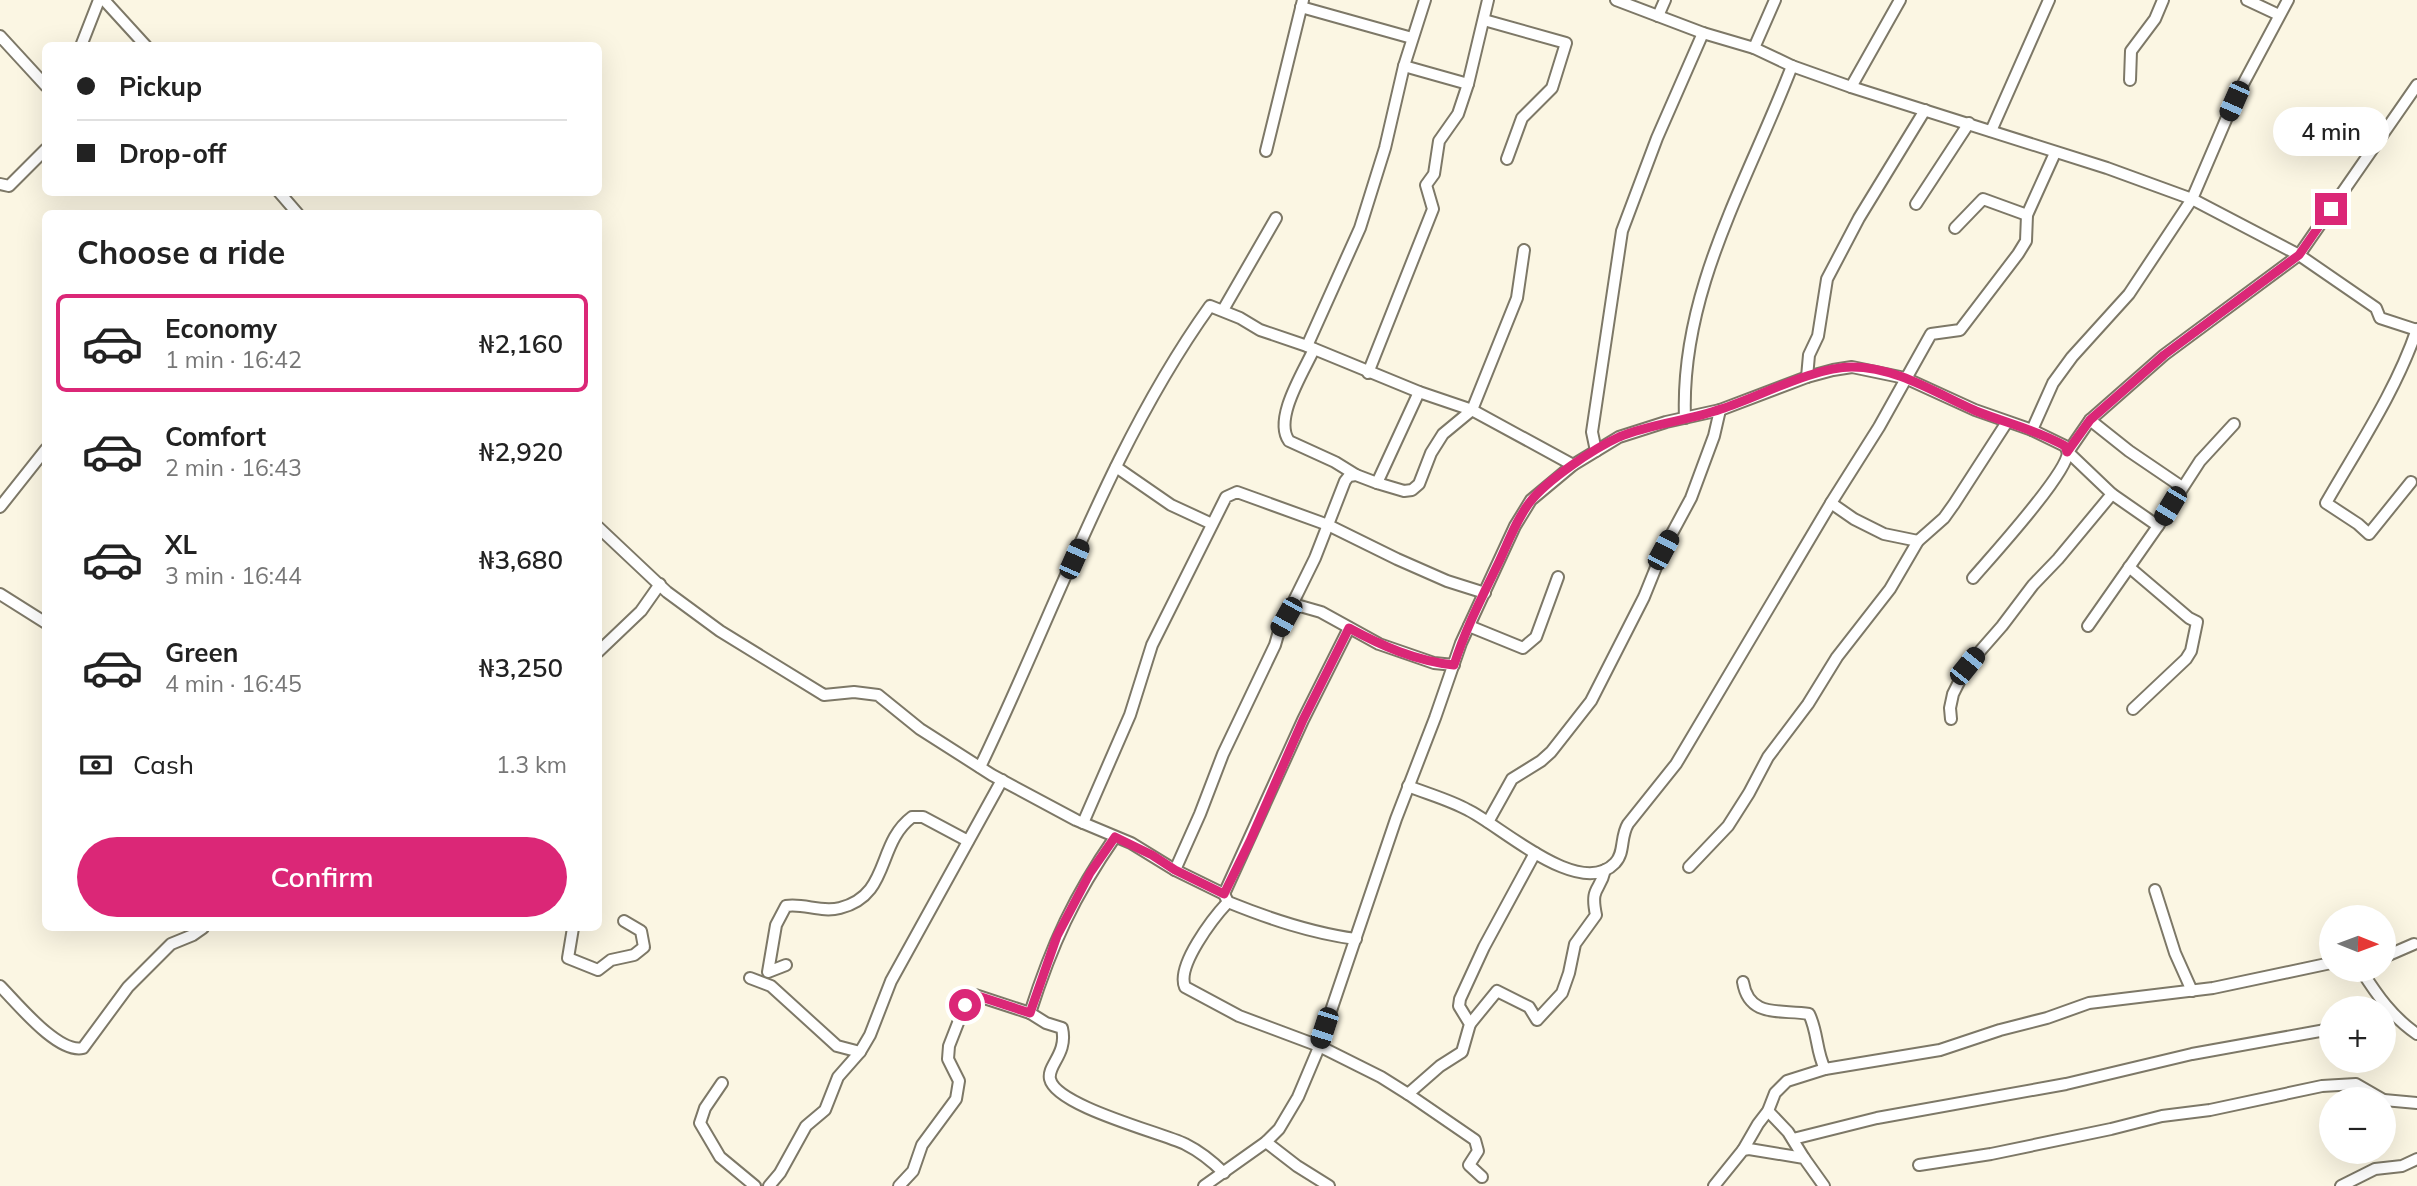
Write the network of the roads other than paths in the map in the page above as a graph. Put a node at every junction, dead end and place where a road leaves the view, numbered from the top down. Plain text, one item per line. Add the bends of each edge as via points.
1 (102, 0) edge
2 (1425, 0) edge
3 (1488, 0) edge
4 (1616, 0) edge
5 (1665, 0) edge
6 (1775, 0) edge
7 (1900, 0) edge
8 (2049, 0) edge
9 (2163, 0) edge
10 (2247, 0) edge
11 (2288, 0) edge
12 (1302, 4) edge
13 (2279, 15) junction
14 (1658, 16) junction
15 (1484, 20) junction
16 (1703, 33) junction
17 (0, 36) edge
18 (1412, 38) junction
19 (83, 42) edge
20 (142, 42) edge
21 (1754, 48) junction
22 (1404, 66) junction
23 (1792, 66) junction
24 (2130, 80) dead end
25 (42, 82) edge
26 (1468, 84) junction
27 (2417, 85) edge
28 (1851, 87) junction
29 (1925, 110) junction
30 (1969, 123) junction
31 (1991, 131) junction
32 (1266, 151) dead end
33 (42, 153) edge
34 (2055, 153) junction
35 (1507, 159) dead end
36 (0, 184) edge
37 (282, 196) edge
38 (2192, 199) junction
39 (1916, 204) dead end
40 (294, 210) edge
41 (2027, 215) junction
42 (1276, 218) dead end
43 (1955, 228) dead end
44 (1524, 250) dead end
45 (2299, 255) junction
46 (1223, 310) junction
47 (2417, 329) edge
48 (1310, 348) junction
49 (1368, 373) junction
50 (1807, 377) junction
51 (1905, 378) junction
52 (1419, 392) junction
53 (1472, 410) junction
54 (1720, 410) junction
55 (1685, 418) junction
56 (2090, 420) junction
57 (2007, 422) junction
58 (2234, 424) dead end
59 (2032, 429) junction
60 (1596, 451) junction
61 (2067, 452) junction
62 (42, 454) edge
63 (1573, 465) junction
64 (1116, 467) junction
65 (1356, 475) junction
66 (2411, 482) dead end
67 (1377, 484) junction
68 (2182, 487) junction
69 (2112, 494) junction
70 (1831, 503) junction
71 (0, 507) edge
72 (1212, 524) junction
73 (1328, 525) junction
74 (2158, 526) junction
75 (602, 531) edge
76 (1918, 541) junction
77 (2129, 567) junction
78 (1558, 576) dead end
79 (1973, 578) dead end
80 (660, 584) junction
81 (1485, 593) junction
82 (0, 594) edge
83 (1293, 604) junction
84 (42, 620) edge
85 (1469, 626) junction
86 (2088, 626) dead end
87 (1349, 628) junction
88 (602, 648) edge
89 (1454, 665) junction
90 (2133, 709) dead end
91 (1951, 719) dead end
92 (980, 767) junction
93 (1002, 780) junction
94 (1408, 786) junction
95 (1488, 822) junction
96 (1083, 823) junction
97 (1115, 837) junction
98 (968, 841) junction
99 (1535, 852) junction
100 (1689, 867) dead end
101 (1175, 870) junction
102 (1605, 870) junction
103 (2155, 890) dead end
104 (1226, 898) junction
105 (624, 921) dead end
106 (199, 931) edge
107 (572, 931) edge
108 (1356, 939) junction
109 (2414, 944) dead end
110 (2396, 952) edge
111 (786, 965) dead end
112 (2319, 966) edge
113 (750, 978) dead end
114 (1743, 982) dead end
115 (0, 986) edge
116 (2192, 991) junction
117 (1030, 1013) junction
118 (2396, 1020) edge
119 (1470, 1024) junction
120 (2319, 1030) edge
121 (2417, 1034) edge
122 (1319, 1046) junction
123 (860, 1052) junction
124 (1825, 1069) junction
125 (722, 1083) dead end
126 (2361, 1087) edge
127 (1408, 1094) junction
128 (2396, 1100) edge
129 (2417, 1102) edge
130 (1768, 1111) junction
131 (1793, 1139) junction
132 (1266, 1142) junction
133 (1743, 1150) junction
134 (1804, 1158) junction
135 (2417, 1159) edge
136 (1919, 1165) dead end
137 (1224, 1172) junction
138 (1482, 1177) dead end
139 (1321, 1184) edge
140 (755, 1186) edge
141 (769, 1186) edge
142 (899, 1186) edge
143 (1204, 1186) edge
144 (1714, 1186) edge
145 (1824, 1186) edge
146 (2341, 1186) edge

1 - 19 street
1 - 20 street
2 - 18 street
3 - 15 street
4 - 14 street
5 - 14 street
6 - 21 street
7 - 28 street
8 - 31 street
9 - 24 street via 2131,51
10 - 13 street
11 - 13 street
12 - 18 street
12 - 32 street
13 - 38 street via 2234,101
14 - 16 street
15 - 26 street
15 - 35 street via 1566,43 1552,88 1522,118
16 - 21 street
16 - 60 street via 1622,231 1592,432
17 - 25 street
18 - 22 street
21 - 23 street
22 - 26 street
22 - 48 street via 1360,228
23 - 28 street
23 - 55 street via 1709,264 1688,350
26 - 49 street via 1458,114 1439,141 1434,174 1426,185 1433,209
27 - 45 street
28 - 29 street
29 - 30 street
29 - 50 street via 1858,218 1827,279
30 - 31 street
30 - 39 street
31 - 34 street
33 - 36 street via 9,186
34 - 38 street
34 - 41 street
37 - 40 street
38 - 45 street
38 - 59 street via 2129,294 2053,383
41 - 43 street via 1983,199
41 - 51 street via 2026,241 2018,254 1960,330 1931,334
42 - 46 street
44 - 53 street via 1517,298
45 - 47 street via 2375,308 2380,318
45 - 56 street via 2164,355
46 - 48 street via 1260,330
46 - 64 street via 1210,306 1192,331
47 - 66 street via 2372,425 2326,503 2369,534
48 - 49 street
48 - 65 street via 1285,414 1284,434 1289,441
49 - 52 street
50 - 51 street via 1852,367
50 - 54 street
51 - 57 street
51 - 70 street
52 - 53 street
52 - 67 street
53 - 63 street
53 - 67 street via 1443,434 1412,490
54 - 55 street
54 - 95 street via 1691,498 1591,701 1551,752 1512,779
55 - 60 street via 1619,437
56 - 61 street
56 - 68 street
57 - 59 street
57 - 76 street via 1949,511
58 - 68 street
59 - 61 street via 2065,446
60 - 63 street
61 - 69 street
61 - 79 street via 2065,465
62 - 71 street
63 - 81 street via 1531,500
64 - 72 street via 1171,505
64 - 92 street
65 - 67 street
65 - 73 street via 1345,481
68 - 74 street
69 - 74 street
69 - 91 street via 1967,666 1953,694
70 - 76 street via 1884,534
70 - 102 street via 1676,764 1622,833 1620,854
72 - 73 street via 1226,498 1237,492
72 - 96 street via 1152,645 1130,715
73 - 81 street via 1447,581
73 - 83 street
74 - 77 street
75 - 80 street
76 - 100 street via 1891,589 1768,757 1728,825
77 - 86 street
77 - 90 street via 2197,622 2186,659
78 - 85 street via 1536,637 1524,648
80 - 88 street via 641,611
80 - 92 street via 720,631 824,695 878,695 920,729
81 - 85 street
82 - 84 street
83 - 87 street via 1321,612
83 - 101 street
85 - 89 street
87 - 89 street via 1379,644
87 - 104 street via 1303,720
89 - 94 street
92 - 93 street
93 - 96 street
93 - 98 street
94 - 95 street via 1468,809
94 - 108 street
95 - 99 street
96 - 97 street
97 - 101 street
97 - 117 street via 1057,936
98 - 111 street via 923,817 912,817 886,854 873,887 860,900 838,909 786,906 776,925 768,972
98 - 123 street via 891,981
99 - 102 street via 1577,872
99 - 119 street via 1460,999
101 - 104 street
102 - 119 street via 1595,888 1596,915 1575,944 1562,993 1537,1020 1529,1007 1497,991
103 - 116 street
104 - 108 street via 1298,928
104 - 122 street via 1200,937 1184,975 1185,987 1239,1016
105 - 107 street via 641,931 644,947 598,970 568,958
106 - 115 street via 171,944 128,987 83,1048 63,1045
108 - 122 street
109 - 110 street
112 - 116 street
113 - 123 street via 771,986 837,1046
114 - 124 street via 1755,1004 1769,1012 1810,1014
116 - 124 street via 2089,1003 1940,1050
117 - 137 street via 1062,1028 1063,1049 1050,1079 1060,1095 1186,1145
117 - 142 street via 975,995 965,1005 948,1059 959,1081 956,1099 922,1144 914,1171
118 - 121 street
119 - 127 street via 1462,1052
120 - 131 street via 1877,1118
122 - 127 street
122 - 132 street via 1298,1097
123 - 141 street via 838,1077 825,1110 806,1126
124 - 130 street via 1787,1081 1775,1093
125 - 140 street via 700,1122 720,1157
126 - 136 street via 2322,1086
127 - 138 street via 1475,1140 1478,1150 1469,1165
128 - 129 street
130 - 131 street
130 - 133 street
131 - 134 street
132 - 137 street
132 - 139 street
133 - 134 street
133 - 144 street
134 - 145 street
135 - 146 street via 2402,1167 2375,1169
137 - 143 street

